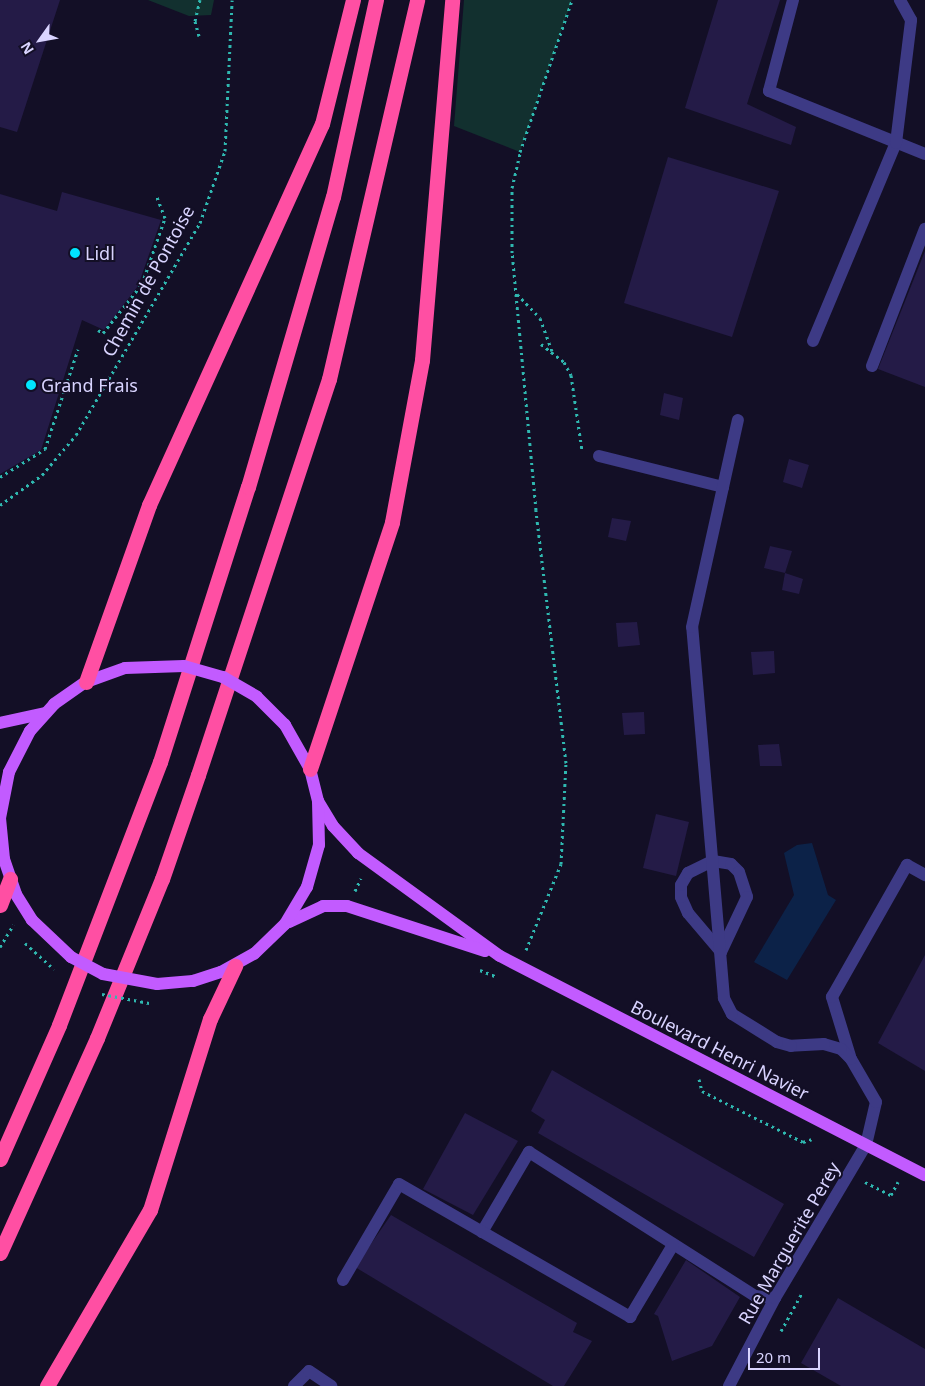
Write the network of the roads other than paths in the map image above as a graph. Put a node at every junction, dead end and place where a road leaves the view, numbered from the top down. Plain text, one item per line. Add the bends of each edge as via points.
1 (353, 0) edge
2 (376, 0) edge
3 (417, 0) edge
4 (452, 0) edge
5 (793, 0) edge
6 (900, 0) edge
7 (896, 143) junction
8 (925, 154) edge
9 (925, 229) edge
10 (813, 341) dead end
11 (872, 366) dead end
12 (738, 420) dead end
13 (599, 456) road end
14 (723, 487) junction
15 (86, 682) junction
16 (45, 713) junction
17 (0, 723) edge
18 (310, 769) junction
19 (318, 802) junction
20 (0, 818) edge
21 (713, 861) junction
22 (925, 875) edge
23 (10, 879) junction
24 (0, 905) edge
25 (285, 924) junction
26 (720, 952) junction
27 (500, 956) junction
28 (235, 966) junction
29 (851, 1059) junction
30 (866, 1145) junction
31 (0, 1159) edge
32 (925, 1175) edge
33 (482, 1232) junction
34 (673, 1245) junction
35 (0, 1253) edge
36 (343, 1280) dead end
37 (775, 1298) junction
38 (47, 1386) edge
39 (294, 1386) edge
40 (331, 1386) edge
41 (729, 1386) edge

1 - 15 highway via 322,124 149,505
2 - 31 highway via 331,206 248,487 160,762 59,1025
3 - 35 highway via 329,379 204,756 162,879 101,1029
4 - 18 highway via 422,360 392,522
5 - 7 street via 769,91
6 - 7 street via 911,20
7 - 8 street
7 - 10 street
9 - 11 street
12 - 14 street
13 - 14 street
14 - 21 street via 692,627
15 - 16 main road
15 - 18 main road, bridge via 125,668 184,666 223,677 257,697 285,725
16 - 17 main road
16 - 20 main road via 30,731 12,765
18 - 19 main road
19 - 25 main road via 318,845 314,866 304,893
19 - 27 main road, Boulevard Henri Navier via 333,826 358,853
20 - 23 main road via 4,859
21 - 26 street
21 - 26 street via 731,864 739,872 747,897
21 - 26 street via 688,873 681,885 681,897 688,913
22 - 29 street via 907,865 832,997
23 - 24 highway
23 - 28 main road, bridge via 32,920 64,952 103,974 157,984 193,981
25 - 27 main road, Boulevard Henri Navier via 323,906 347,906
25 - 28 main road via 254,954
26 - 29 street via 724,998 732,1014 777,1042 791,1046 824,1044 841,1049
27 - 30 main road, Boulevard Henri Navier
28 - 38 highway via 210,1018 150,1210
29 - 30 street, Rue Marguerite Perey via 876,1102
30 - 32 main road, Boulevard Henri Navier
30 - 37 street, Rue Marguerite Perey
33 - 34 street via 630,1317
33 - 34 street via 529,1152
33 - 36 street via 400,1184
34 - 37 street via 754,1296
37 - 41 street, Rue Marguerite Perey
39 - 40 street via 309,1371

